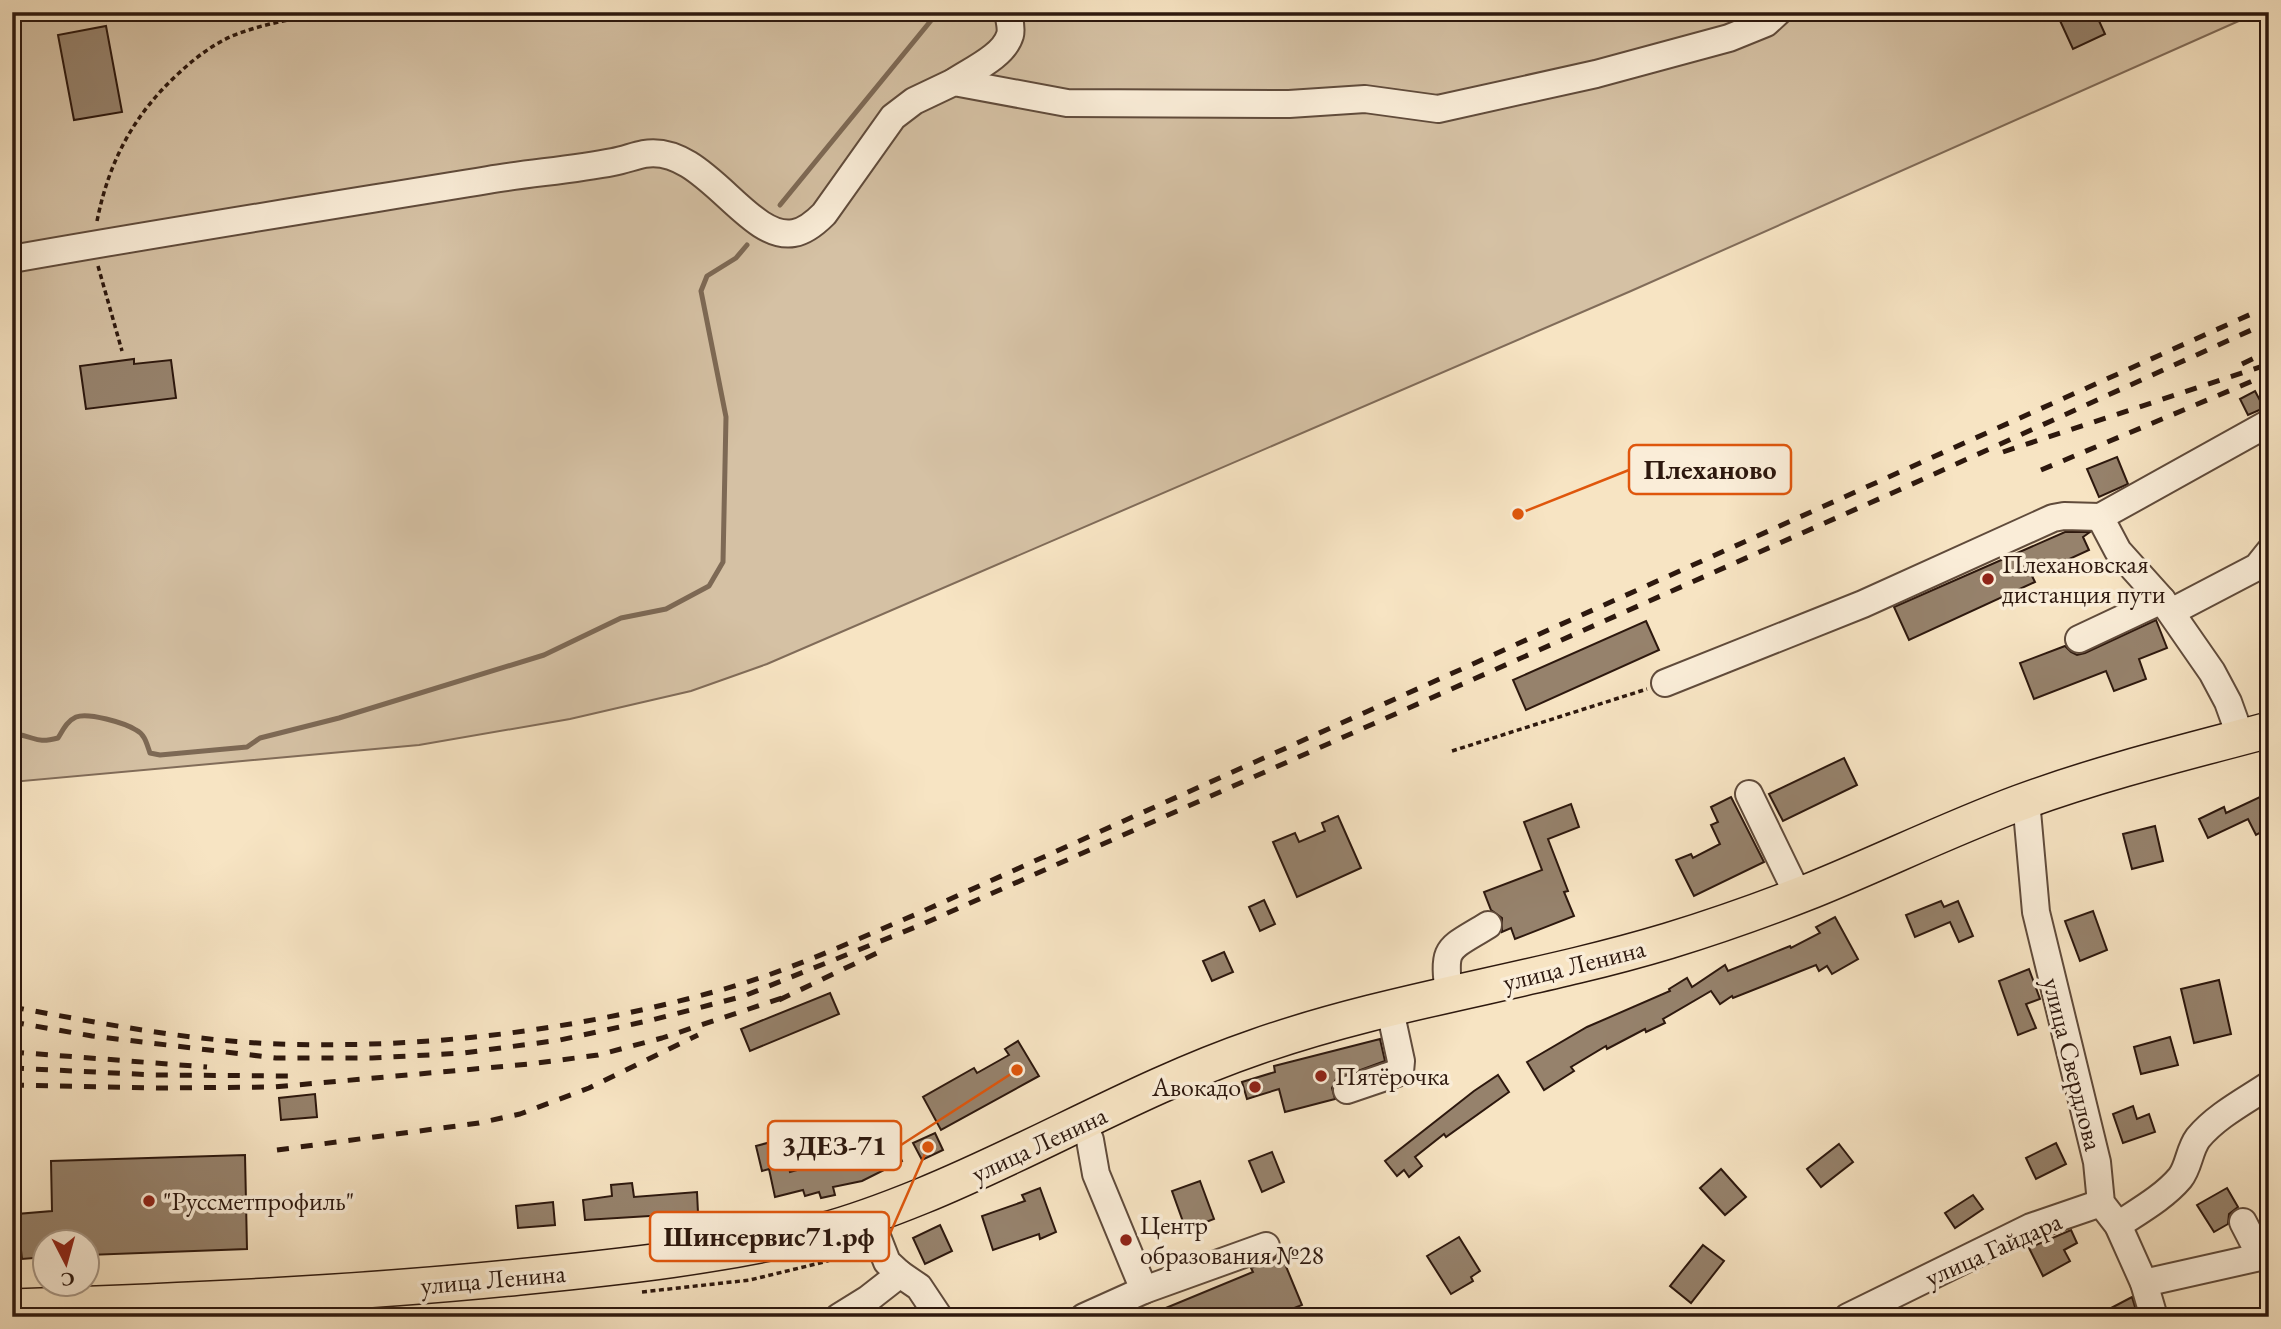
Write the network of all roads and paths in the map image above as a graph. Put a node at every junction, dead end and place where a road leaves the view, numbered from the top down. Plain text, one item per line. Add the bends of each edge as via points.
1 (332, 12) edge
2 (1008, 12) edge
3 (1778, 12) edge
4 (954, 82) junction
5 (92, 245) junction
6 (12, 259) edge
7 (121, 351) dead end
8 (2269, 423) edge
9 (2100, 517) junction
10 (2269, 552) edge
11 (2166, 606) junction
12 (2079, 639) dead end
13 (1665, 683) joint
14 (2255, 734) edge
15 (1452, 751) dead end
16 (1749, 794) dead end
17 (2026, 800) junction
18 (1798, 895) junction
19 (1488, 925) dead end
20 (1449, 996) junction
21 (1390, 1010) junction
22 (2269, 1085) edge
23 (1347, 1090) dead end
24 (1083, 1122) junction
25 (2101, 1203) junction
26 (869, 1216) junction
27 (2243, 1222) dead end
28 (2118, 1225) junction
29 (1266, 1246) dead end
30 (2265, 1256) edge
31 (900, 1274) junction
32 (2144, 1283) junction
33 (1144, 1290) junction
34 (271, 1306) edge
35 (12, 1307) edge
36 (839, 1317) edge
37 (939, 1317) edge
38 (1084, 1317) edge
39 (1848, 1317) edge
40 (2154, 1317) edge

1 - 5 path via 231,37 200,54 166,85 138,117 117,153
2 - 4 street via 1011,33 1005,44
3 - 4 street via 1766,23 1729,38 1438,109 1365,99 1289,104 1067,103
4 - 5 street via 893,117 824,214 795,233 770,229 754,219 709,179 679,160 647,153
5 - 6 street
5 - 7 path
8 - 9 street
9 - 11 street via 2118,551
9 - 13 street via 2053,518 1863,604
10 - 11 street via 2257,567
11 - 12 street
11 - 14 street via 2228,702
13 - 15 path
14 - 17 main road, улица Ленина
16 - 18 street
17 - 18 main road, улица Ленина
17 - 25 street, улица Свердлова via 2036,912 2097,1163
18 - 20 main road, улица Ленина via 1665,942
19 - 20 street via 1452,947 1446,964
20 - 21 main road, улица Ленина
21 - 23 street via 1400,1072
21 - 24 main road, улица Ленина via 1254,1047
22 - 28 street via 2204,1132 2180,1178
24 - 26 main road, улица Ленина via 966,1178
24 - 33 street via 1096,1174
25 - 28 street
25 - 39 street, улица Гайдара via 2031,1227
26 - 31 street via 887,1262
26 - 34 main road, улица Ленина via 749,1247 644,1263
27 - 30 street
28 - 32 street
29 - 33 street
30 - 32 street
31 - 36 street
31 - 37 street via 919,1287
32 - 40 street
33 - 38 street
34 - 35 main road, улица Ленина

